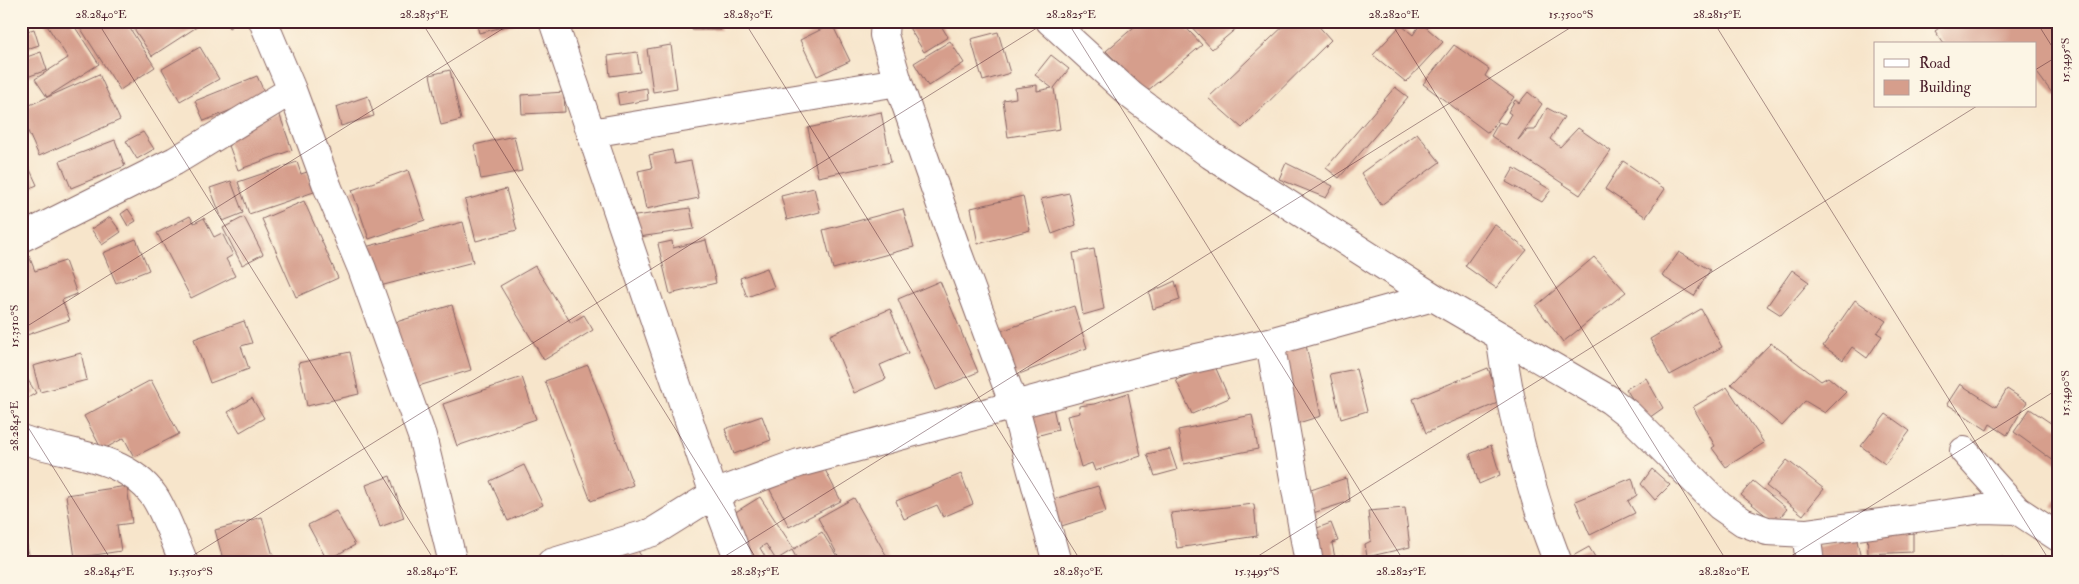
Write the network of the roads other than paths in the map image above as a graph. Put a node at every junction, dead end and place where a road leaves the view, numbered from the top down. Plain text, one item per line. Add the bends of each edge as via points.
1 (264, 21) edge
2 (554, 21) edge
3 (884, 21) edge
4 (1050, 21) edge
5 (898, 82) junction
6 (292, 90) junction
7 (591, 133) junction
8 (21, 238) edge
9 (1433, 297) junction
10 (1500, 336) junction
11 (1270, 342) junction
12 (1014, 405) junction
13 (21, 439) edge
14 (1964, 451) dead end
15 (714, 494) junction
16 (2017, 510) junction
17 (1806, 533) junction
18 (2058, 537) edge
19 (184, 563) edge
20 (453, 563) edge
21 (551, 563) edge
22 (740, 563) edge
23 (1057, 563) edge
24 (1309, 563) edge
25 (1558, 563) edge
26 (1810, 563) edge

1 - 6 street
2 - 7 street
3 - 5 street via 884,36
4 - 9 street via 1132,96 1171,126
5 - 7 street
5 - 12 street via 956,251
6 - 8 street via 175,160
6 - 20 street via 362,269 422,436
7 - 15 street
9 - 10 street
9 - 11 street
10 - 17 street via 1610,400 1720,506 1743,522 1767,532
10 - 25 street via 1529,481
11 - 12 street
11 - 24 street
12 - 15 street via 799,463
12 - 23 street
13 - 19 street via 101,461 140,480 154,496
14 - 16 street
15 - 21 street via 653,532
15 - 22 street
16 - 17 street via 1983,509
16 - 18 street
17 - 26 street

